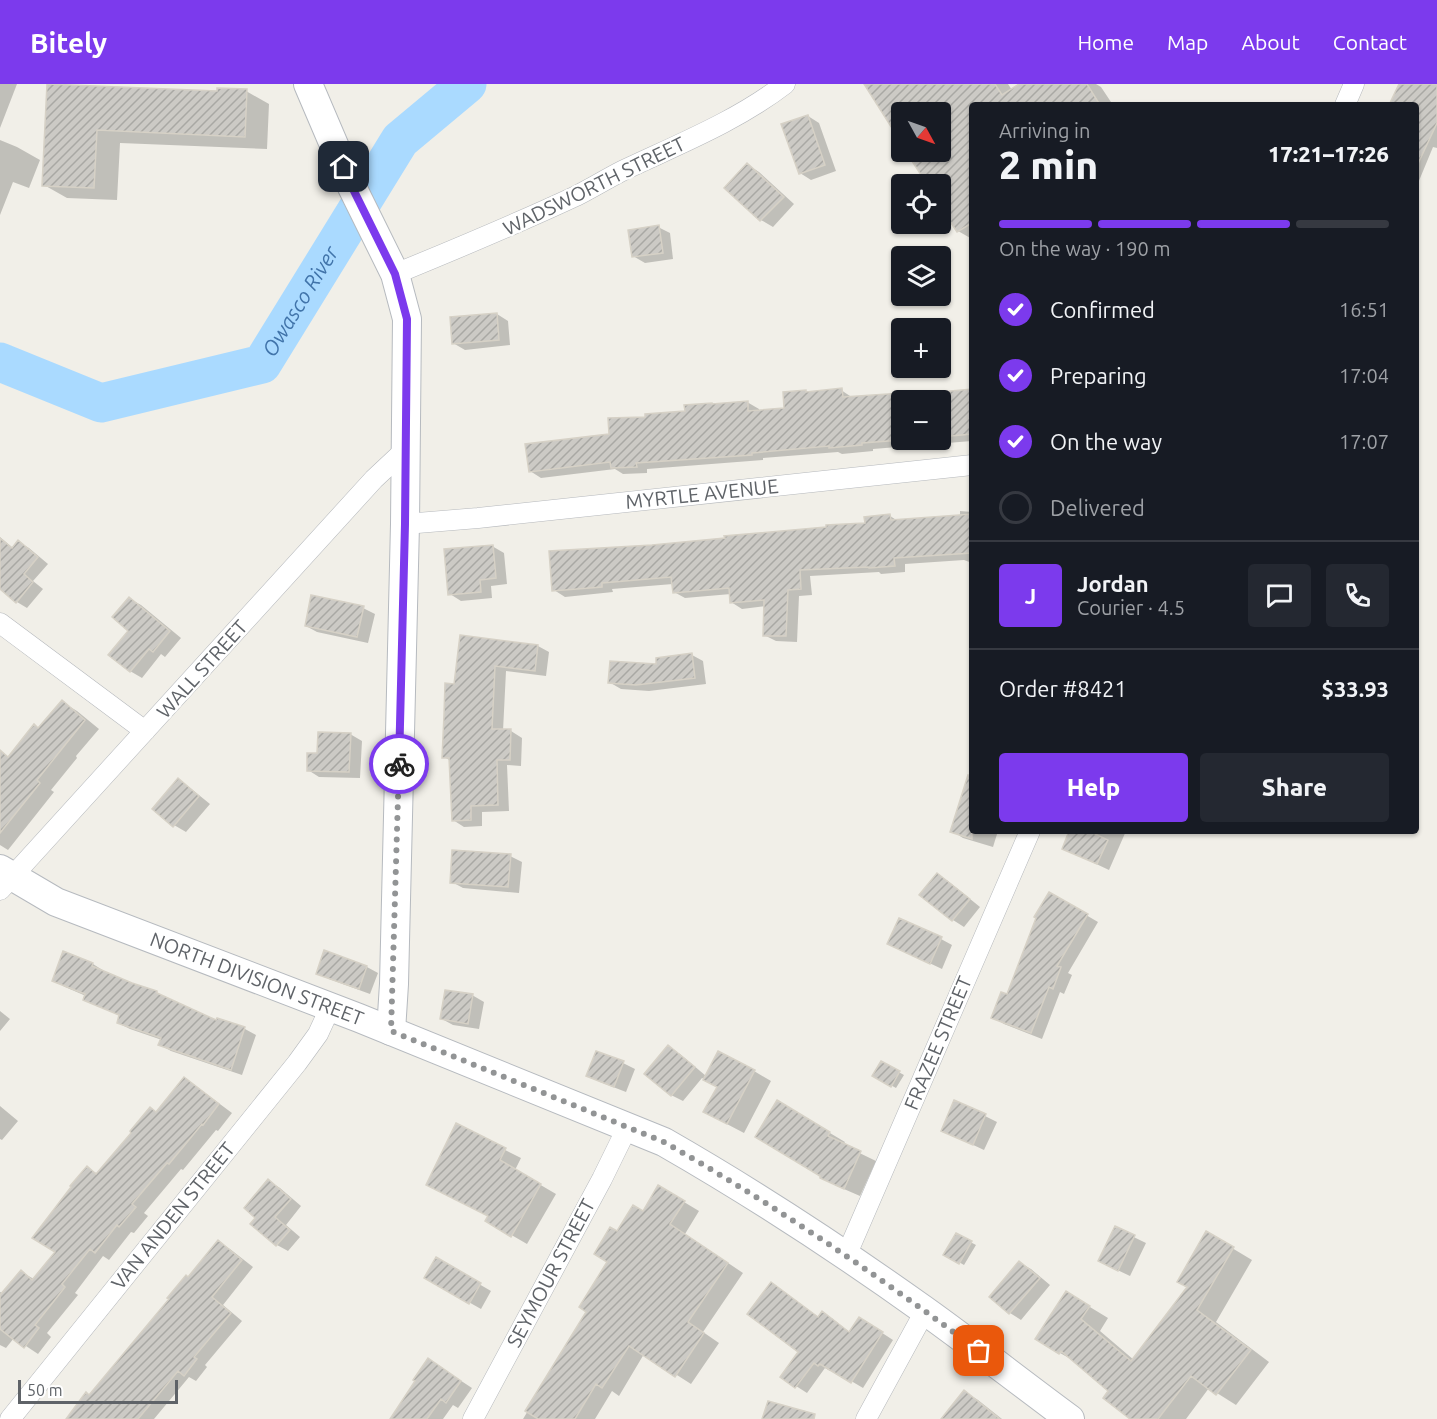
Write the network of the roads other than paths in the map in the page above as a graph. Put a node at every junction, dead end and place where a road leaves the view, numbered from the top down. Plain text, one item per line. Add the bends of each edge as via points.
1 (308, 84) edge
2 (785, 84) edge
3 (1354, 84) edge
4 (1346, 102) edge
5 (392, 265) junction
6 (405, 450) junction
7 (969, 465) edge
8 (418, 522) junction
9 (0, 623) edge
10 (145, 731) junction
11 (1029, 834) edge
12 (4, 879) edge
13 (330, 1008) junction
14 (391, 1031) junction
15 (628, 1126) junction
16 (846, 1256) junction
17 (925, 1311) junction
18 (10, 1419) edge
19 (473, 1419) edge
20 (866, 1419) edge
21 (1070, 1419) edge

1 - 5 street via 352,187
2 - 5 street, WADSWORTH STREET via 756,105 579,195 487,237
3 - 4 street
5 - 6 street via 407,319
6 - 8 street
6 - 10 street, WALL STREET via 374,479
7 - 8 street, MYRTLE AVENUE
8 - 14 street
9 - 10 street
10 - 12 street, WALL STREET
11 - 16 street, FRAZEE STREET
12 - 13 street, NORTH DIVISION STREET
13 - 14 street, NORTH DIVISION STREET
13 - 18 street, VAN ANDEN STREET via 318,1034 297,1063
14 - 15 street, NORTH DIVISION STREET
15 - 16 street, NORTH DIVISION STREET via 701,1163
15 - 19 street, SEYMOUR STREET
16 - 17 street, NORTH DIVISION STREET
17 - 20 street
17 - 21 street, NORTH DIVISION STREET

